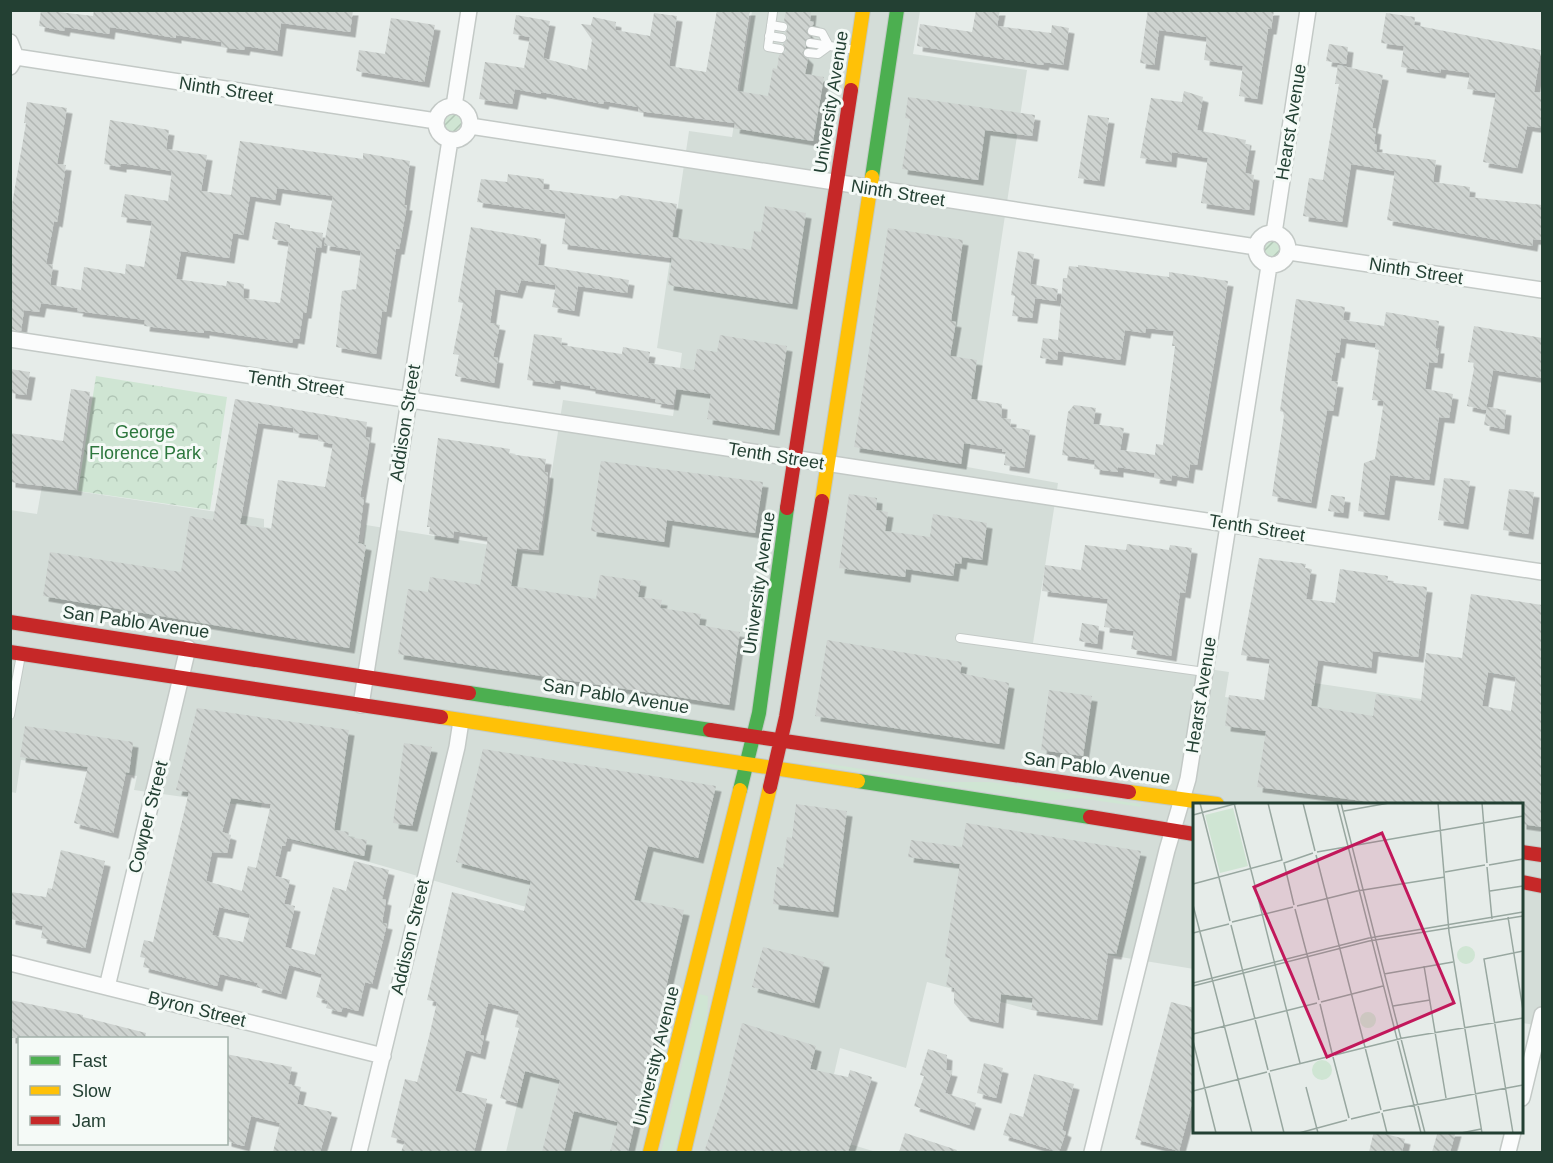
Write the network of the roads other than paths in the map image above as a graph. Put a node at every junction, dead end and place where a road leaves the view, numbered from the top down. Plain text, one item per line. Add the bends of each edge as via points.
1 (469, 10) edge
2 (863, 10) edge
3 (897, 10) edge
4 (1308, 10) edge
5 (773, 12) dead end
6 (771, 25) junction
7 (783, 27) dead end
8 (812, 31) dead end
9 (769, 36) junction
10 (782, 38) dead end
11 (810, 43) dead end
12 (829, 46) junction
13 (780, 49) dead end
14 (857, 50) junction
15 (808, 53) dead end
16 (12, 55) edge
17 (454, 106) junction
18 (436, 121) junction
19 (470, 126) junction
20 (450, 140) junction
21 (837, 183) junction
22 (870, 189) junction
23 (1274, 233) junction
24 (1256, 247) junction
25 (1289, 252) junction
26 (1269, 266) junction
27 (1542, 290) edge
28 (10, 339) edge
29 (409, 400) junction
30 (795, 459) junction
31 (828, 464) junction
32 (1229, 523) junction
33 (1542, 572) edge
34 (10, 622) edge
35 (960, 638) dead end
36 (188, 648) junction
37 (16, 653) edge
38 (1205, 672) junction
39 (365, 675) junction
40 (181, 679) junction
41 (361, 705) junction
42 (10, 716) edge
43 (461, 721) junction
44 (754, 735) junction
45 (781, 740) junction
46 (747, 764) junction
47 (775, 768) junction
48 (1182, 799) junction
49 (1210, 803) edge
50 (1173, 831) junction
51 (1193, 834) edge
52 (1523, 852) edge
53 (1542, 855) edge
54 (1523, 882) edge
55 (1542, 886) edge
56 (10, 963) edge
57 (107, 987) junction
58 (1542, 1016) edge
59 (383, 1056) junction
60 (1523, 1090) edge
61 (1513, 1133) edge
62 (359, 1152) edge
63 (650, 1152) edge
64 (684, 1152) edge
65 (1092, 1152) edge
66 (1508, 1152) edge

1 - 17 street
2 - 14 main road, University Avenue
3 - 22 main road
4 - 23 street, Hearst Avenue
5 - 6 lane
6 - 7 lane
6 - 9 lane
8 - 12 lane via 822,33
9 - 10 lane
9 - 13 lane via 768,47
11 - 12 lane
12 - 14 lane
12 - 15 lane via 818,54
14 - 21 main road, University Avenue
16 - 18 street, Ninth Street
17 - 18 street via 444,108
17 - 19 street via 468,115
18 - 20 street via 439,134
19 - 20 street via 460,139
19 - 21 street, Ninth Street
20 - 29 street, Addison Street
21 - 22 street, Ninth Street
21 - 30 main road, University Avenue
22 - 24 street, Ninth Street
22 - 31 main road
23 - 24 street via 1260,238
23 - 25 street via 1285,239
24 - 26 street via 1259,259
25 - 26 street via 1284,261
25 - 27 street, Ninth Street
26 - 32 street, Hearst Avenue
28 - 29 street, Tenth Street
29 - 30 street, Tenth Street
29 - 39 street, Addison Street
30 - 31 street, Tenth Street
30 - 44 main road, University Avenue
31 - 32 street, Tenth Street
31 - 45 main road
32 - 33 street, Tenth Street
32 - 38 street, Hearst Avenue
34 - 36 main road, San Pablo Avenue
35 - 38 lane
36 - 39 main road, San Pablo Avenue
36 - 40 street, Cowper Street
37 - 40 main road
37 - 42 lane
38 - 48 street, Hearst Avenue
39 - 41 street, Addison Street
39 - 44 main road, San Pablo Avenue
40 - 41 main road
40 - 57 street, Cowper Street
41 - 43 main road
43 - 46 main road
43 - 59 street, Addison Street
44 - 45 main road, San Pablo Avenue
44 - 46 main road, University Avenue
45 - 47 main road
45 - 48 main road, San Pablo Avenue
46 - 47 main road
46 - 63 main road, University Avenue
47 - 50 main road
47 - 64 main road
48 - 49 main road, San Pablo Avenue
48 - 50 street, Hearst Avenue
50 - 51 main road
50 - 65 street, Hearst Avenue
52 - 53 main road
54 - 55 main road
56 - 57 street, Byron Street
57 - 59 street, Byron Street
58 - 60 street
59 - 62 street, Addison Street
61 - 66 street

